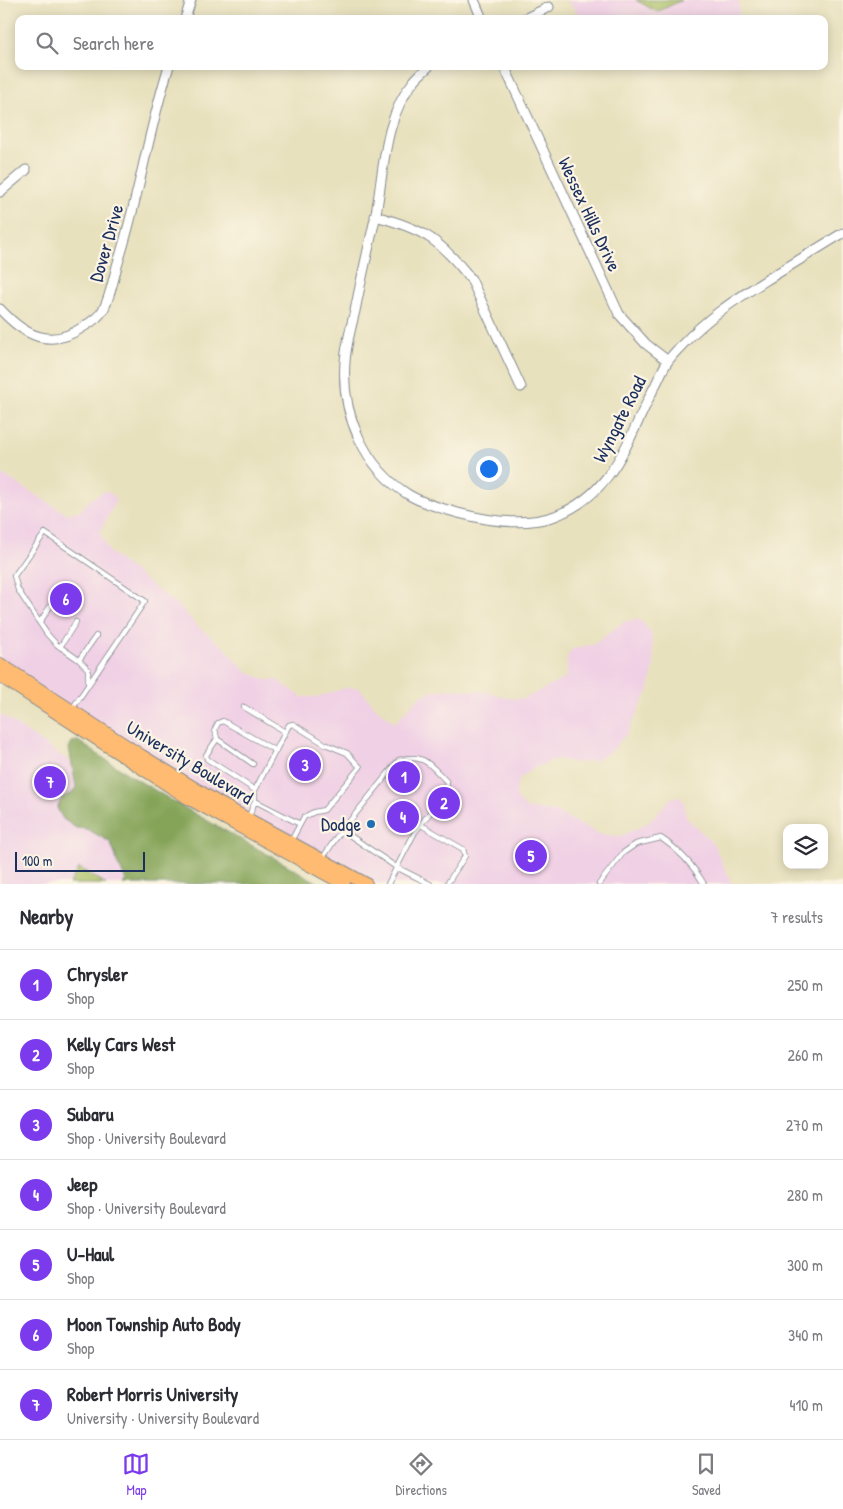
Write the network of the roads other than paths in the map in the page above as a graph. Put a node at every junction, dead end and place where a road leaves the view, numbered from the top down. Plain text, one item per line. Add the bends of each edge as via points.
1 (191, 0) edge
2 (474, 0) edge
3 (549, 7) dead end
4 (186, 15) edge
5 (480, 15) edge
6 (532, 15) edge
7 (168, 70) edge
8 (425, 70) edge
9 (506, 70) edge
10 (26, 170) dead end
11 (0, 192) edge
12 (376, 216) junction
13 (843, 232) edge
14 (0, 309) edge
15 (668, 361) junction
16 (521, 387) dead end
17 (51, 605) dead end
18 (40, 622) junction
19 (76, 622) dead end
20 (96, 636) dead end
21 (60, 646) junction
22 (79, 660) junction
23 (0, 664) edge
24 (0, 676) edge
25 (88, 683) junction
26 (244, 707) dead end
27 (71, 710) junction
28 (286, 732) junction
29 (217, 739) junction
30 (276, 751) junction
31 (253, 764) dead end
32 (255, 790) junction
33 (255, 800) junction
34 (245, 824) junction
35 (300, 824) junction
36 (421, 825) junction
37 (342, 830) junction
38 (287, 848) junction
39 (319, 865) junction
40 (396, 867) junction
41 (344, 884) edge
42 (366, 884) edge
43 (388, 884) edge
44 (430, 884) edge
45 (447, 884) edge
46 (599, 884) edge
47 (704, 884) edge

1 - 4 street
2 - 5 street
3 - 6 street
7 - 14 street, Dover Drive via 124,244 103,310 79,330 54,338 30,334 15,325
8 - 12 street, Wyngate Road via 414,81 396,114
9 - 15 street, Wessex Hills Drive via 619,314 646,344
10 - 11 street
12 - 15 street, Wyngate Road via 345,360 346,395 354,428 366,454 388,479 408,495 430,506 502,522 554,516 571,508 589,496 617,463
12 - 16 street via 404,223 430,237 471,279
13 - 15 street, Wyngate Road via 700,325
17 - 18 lane
18 - 21 lane
18 - 25 lane via 18,590 14,576 45,533 145,601
19 - 21 lane
20 - 22 lane
21 - 22 lane
22 - 25 lane via 88,669
23 - 27 main road, University Boulevard
24 - 34 main road, University Boulevard via 159,780
25 - 27 lane
26 - 28 lane
27 - 34 main road, University Boulevard
28 - 30 lane
28 - 35 lane via 293,724 347,753 360,767 324,810 304,817
29 - 30 lane via 215,729 223,721
29 - 31 lane
29 - 32 lane via 207,752 207,759
30 - 32 lane
32 - 33 lane
33 - 34 lane
33 - 35 lane
34 - 38 main road, University Boulevard
35 - 38 lane
36 - 37 lane via 446,792 448,782 427,762 413,756 399,760
36 - 40 lane
36 - 45 lane via 465,853
37 - 39 lane
37 - 40 lane
38 - 39 main road, University Boulevard
39 - 41 main road, University Boulevard
39 - 42 main road, University Boulevard
40 - 43 lane
40 - 44 lane
46 - 47 lane via 624,853 636,844 661,838 694,867

